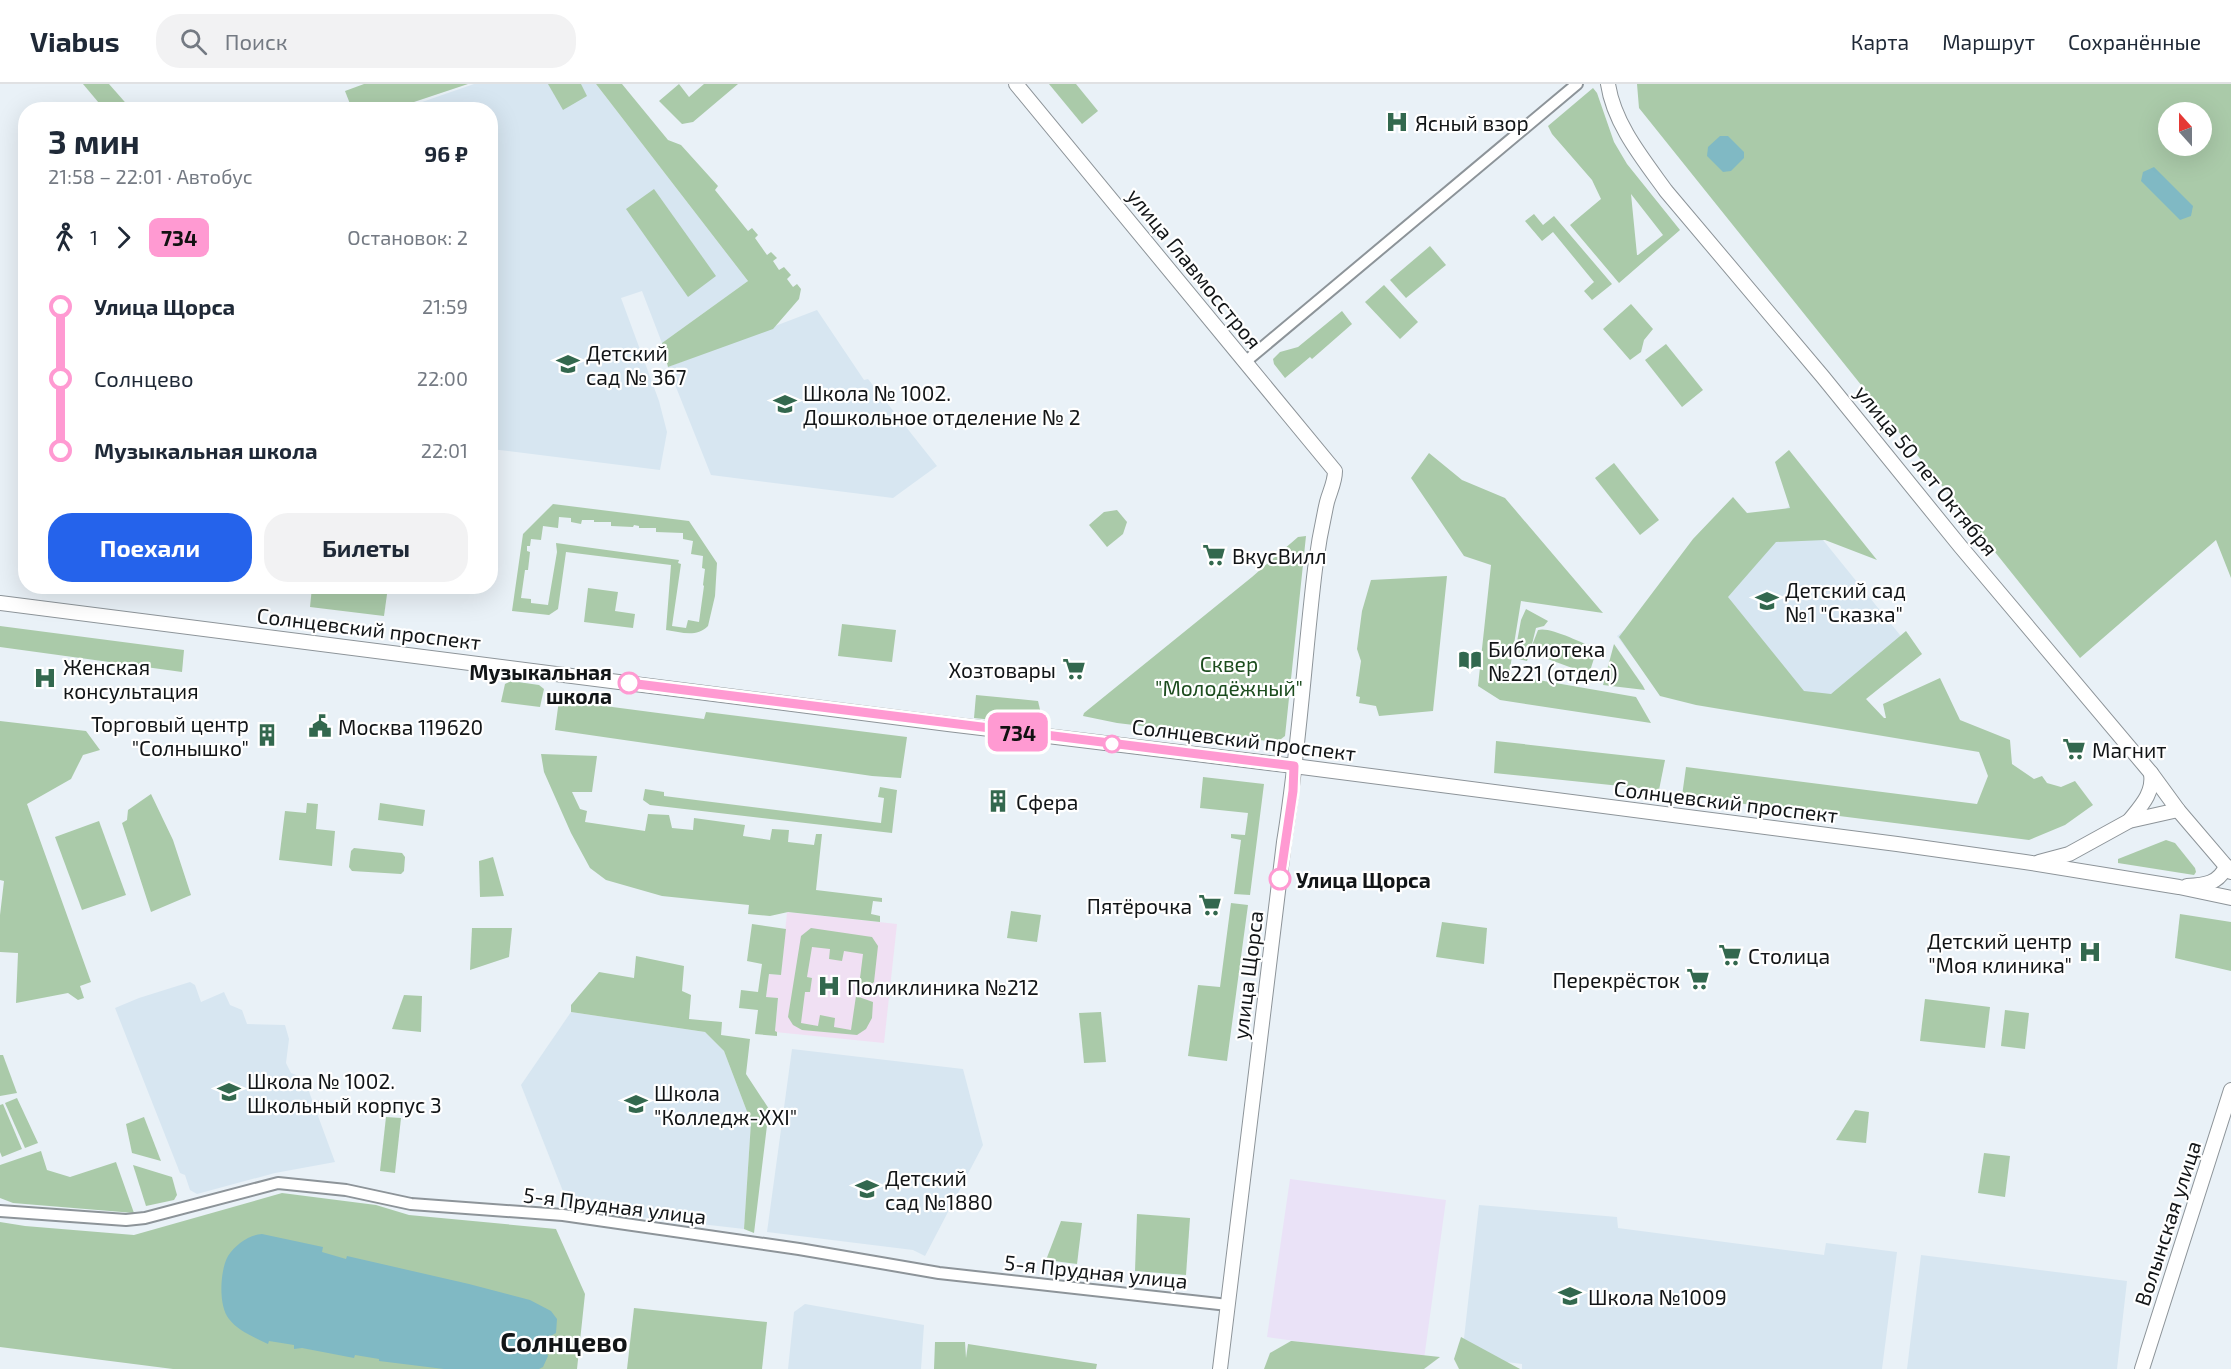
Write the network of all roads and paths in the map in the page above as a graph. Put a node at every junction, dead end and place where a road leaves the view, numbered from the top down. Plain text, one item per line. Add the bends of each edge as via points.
1 (1016, 84) edge
2 (1577, 84) edge
3 (1608, 84) edge
4 (1245, 362) junction
5 (1334, 481) joint
6 (0, 603) edge
7 (1294, 766) junction
8 (2151, 773) junction
9 (2178, 810) junction
10 (2129, 821) junction
11 (2025, 861) junction
12 (2228, 869) edge
13 (2179, 887) junction
14 (2231, 898) edge
15 (2231, 1090) edge
16 (0, 1211) edge
17 (1228, 1305) junction
18 (1220, 1369) edge
19 (2142, 1369) edge

1 - 4 street, улица Главмосстроя
2 - 4 street
3 - 8 street, улица 50 лет Октября via 1622,125 1666,191
4 - 5 street, улица Главмосстроя via 1331,465
5 - 7 street, улица Щорса via 1317,554
6 - 7 street, Солнцевский проспект
7 - 11 street, Солнцевский проспект
7 - 17 street, улица Щорса
8 - 9 street, улица 50 лет Октября
8 - 10 street via 2150,790
9 - 10 street
9 - 12 street, улица 50 лет Октября
10 - 11 street via 2069,854 2038,862
11 - 13 street, Солнцевский проспект
12 - 13 street via 2217,880 2204,885
13 - 14 street, Солнцевский проспект
15 - 19 street, Волынская улица
16 - 17 street, 5-я Прудная улица via 126,1220 278,1184 346,1190 411,1204 563,1215 939,1273
17 - 18 street, улица Щорса

